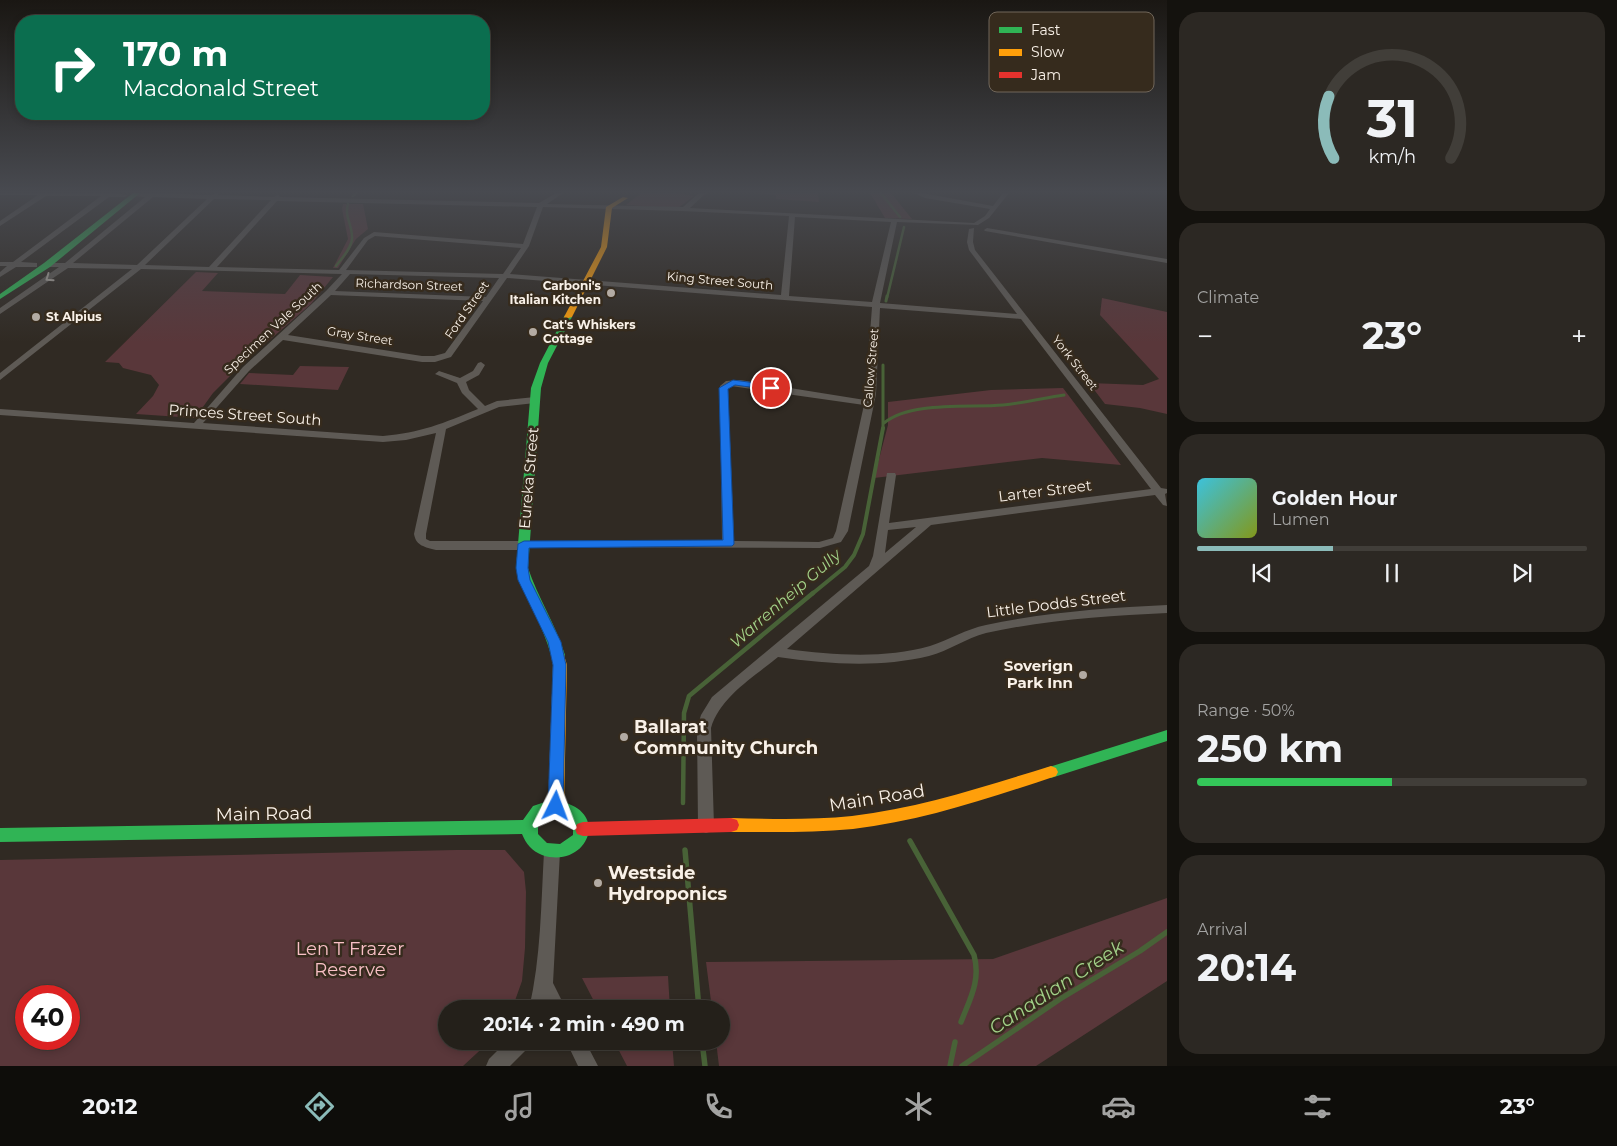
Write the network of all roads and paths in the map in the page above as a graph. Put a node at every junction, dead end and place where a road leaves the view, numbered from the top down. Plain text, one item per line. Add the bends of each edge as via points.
1 (44, 243) edge
2 (64, 243) edge
3 (73, 243) edge
4 (94, 243) edge
5 (166, 243) edge
6 (235, 243) edge
7 (364, 243) edge
8 (485, 243) edge
9 (527, 243) edge
10 (605, 243) edge
11 (790, 243) edge
12 (889, 243) edge
13 (970, 243) edge
14 (1066, 243) edge
15 (526, 246) junction
16 (1167, 261) edge
17 (0, 264) edge
18 (16, 264) junction
19 (34, 265) junction
20 (47, 265) junction
21 (67, 265) junction
22 (141, 266) junction
23 (212, 268) junction
24 (348, 271) junction
25 (0, 275) edge
26 (504, 276) junction
27 (587, 281) junction
28 (0, 288) edge
29 (329, 293) junction
30 (0, 297) edge
31 (785, 298) junction
32 (488, 299) junction
33 (875, 305) junction
34 (0, 312) edge
35 (1024, 318) junction
36 (282, 337) junction
37 (435, 359) joint
38 (481, 365) dead end
39 (439, 374) dead end
40 (0, 377) edge
41 (461, 381) junction
42 (869, 403) junction
43 (535, 404) junction
44 (483, 409) junction
45 (0, 412) edge
46 (196, 426) junction
47 (442, 427) junction
48 (891, 475) dead end
49 (1162, 491) edge
50 (1167, 503) edge
51 (928, 522) junction
52 (885, 527) junction
53 (728, 544) junction
54 (523, 545) junction
55 (869, 573) junction
56 (1167, 609) edge
57 (775, 652) junction
58 (1167, 734) edge
59 (556, 806) junction
60 (706, 826) junction
61 (528, 827) junction
62 (582, 829) junction
63 (0, 835) edge
64 (552, 852) junction
65 (544, 984) junction
66 (540, 1000) edge
67 (552, 1000) edge
68 (512, 1050) edge
69 (579, 1050) edge
70 (496, 1066) edge
71 (588, 1066) edge

1 - 18 street
2 - 19 main road
3 - 20 main road
4 - 21 street
5 - 22 street
6 - 23 street
7 - 24 street, Specimen Vale South
8 - 15 street, Specimen Vale South
9 - 15 street, Ford Street
10 - 27 main road, Eureka Street
11 - 31 street
12 - 33 street, Callow Street
13 - 35 street, York Street
14 - 16 street
15 - 26 street, Ford Street
17 - 18 street
18 - 19 street
18 - 25 street
19 - 20 main road
19 - 28 main road
20 - 21 street, King Street South
20 - 30 main road
21 - 22 street, King Street South
21 -> 34 street
22 - 23 street, King Street South
22 - 40 street
23 - 24 street, King Street South
24 - 26 street, King Street South
24 - 29 street, Specimen Vale South
26 - 27 street, King Street South
26 - 32 street, Ford Street
27 - 31 street, King Street South
27 - 43 main road, Eureka Street via 542,367
29 - 32 street, Richardson Street
29 - 36 street, Specimen Vale South
31 - 33 street, King Street South
32 - 37 street, Ford Street via 451,352
33 - 35 street, King Street South
33 - 42 street, Callow Street
35 - 49 street, York Street
36 - 37 street, Gray Street
36 - 46 street, Specimen Vale South via 246,369
38 - 41 street via 475,374
39 - 41 street
41 - 44 street via 466,392
42 - 53 street, Callow Street via 842,530 834,542
42 - 53 street via 740,383 729,383 723,388
43 - 44 street, Princes Street South
43 - 54 main road, Eureka Street
44 - 47 street, Princes Street South
45 - 46 street, Princes Street South
46 - 47 street, Princes Street South via 383,439
47 - 54 street via 420,536 426,544 440,546
48 - 52 street
49 - 50 street, York Street
49 - 51 street, Larter Street
51 - 52 street, Larter Street
51 - 55 street
52 - 55 street via 878,559
53 - 54 street
54 - 59 main road, Eureka Street via 524,580 555,642 560,665
55 - 57 street
56 - 57 street, Little Dodds Street via 1090,614 988,628 933,650 882,658 834,659
57 - 60 street via 717,701 708,715 704,743
58 - 60 main road, Main Road via 958,801 898,815 820,824
59 - 61 main road via 537,812
59 - 62 main road via 577,814
60 - 62 main road, Main Road
61 - 63 main road, Main Road
61 - 64 main road via 532,842
62 - 64 main road via 573,846
64 - 65 street
65 - 66 street
65 - 67 street
68 - 70 street
69 - 71 street

